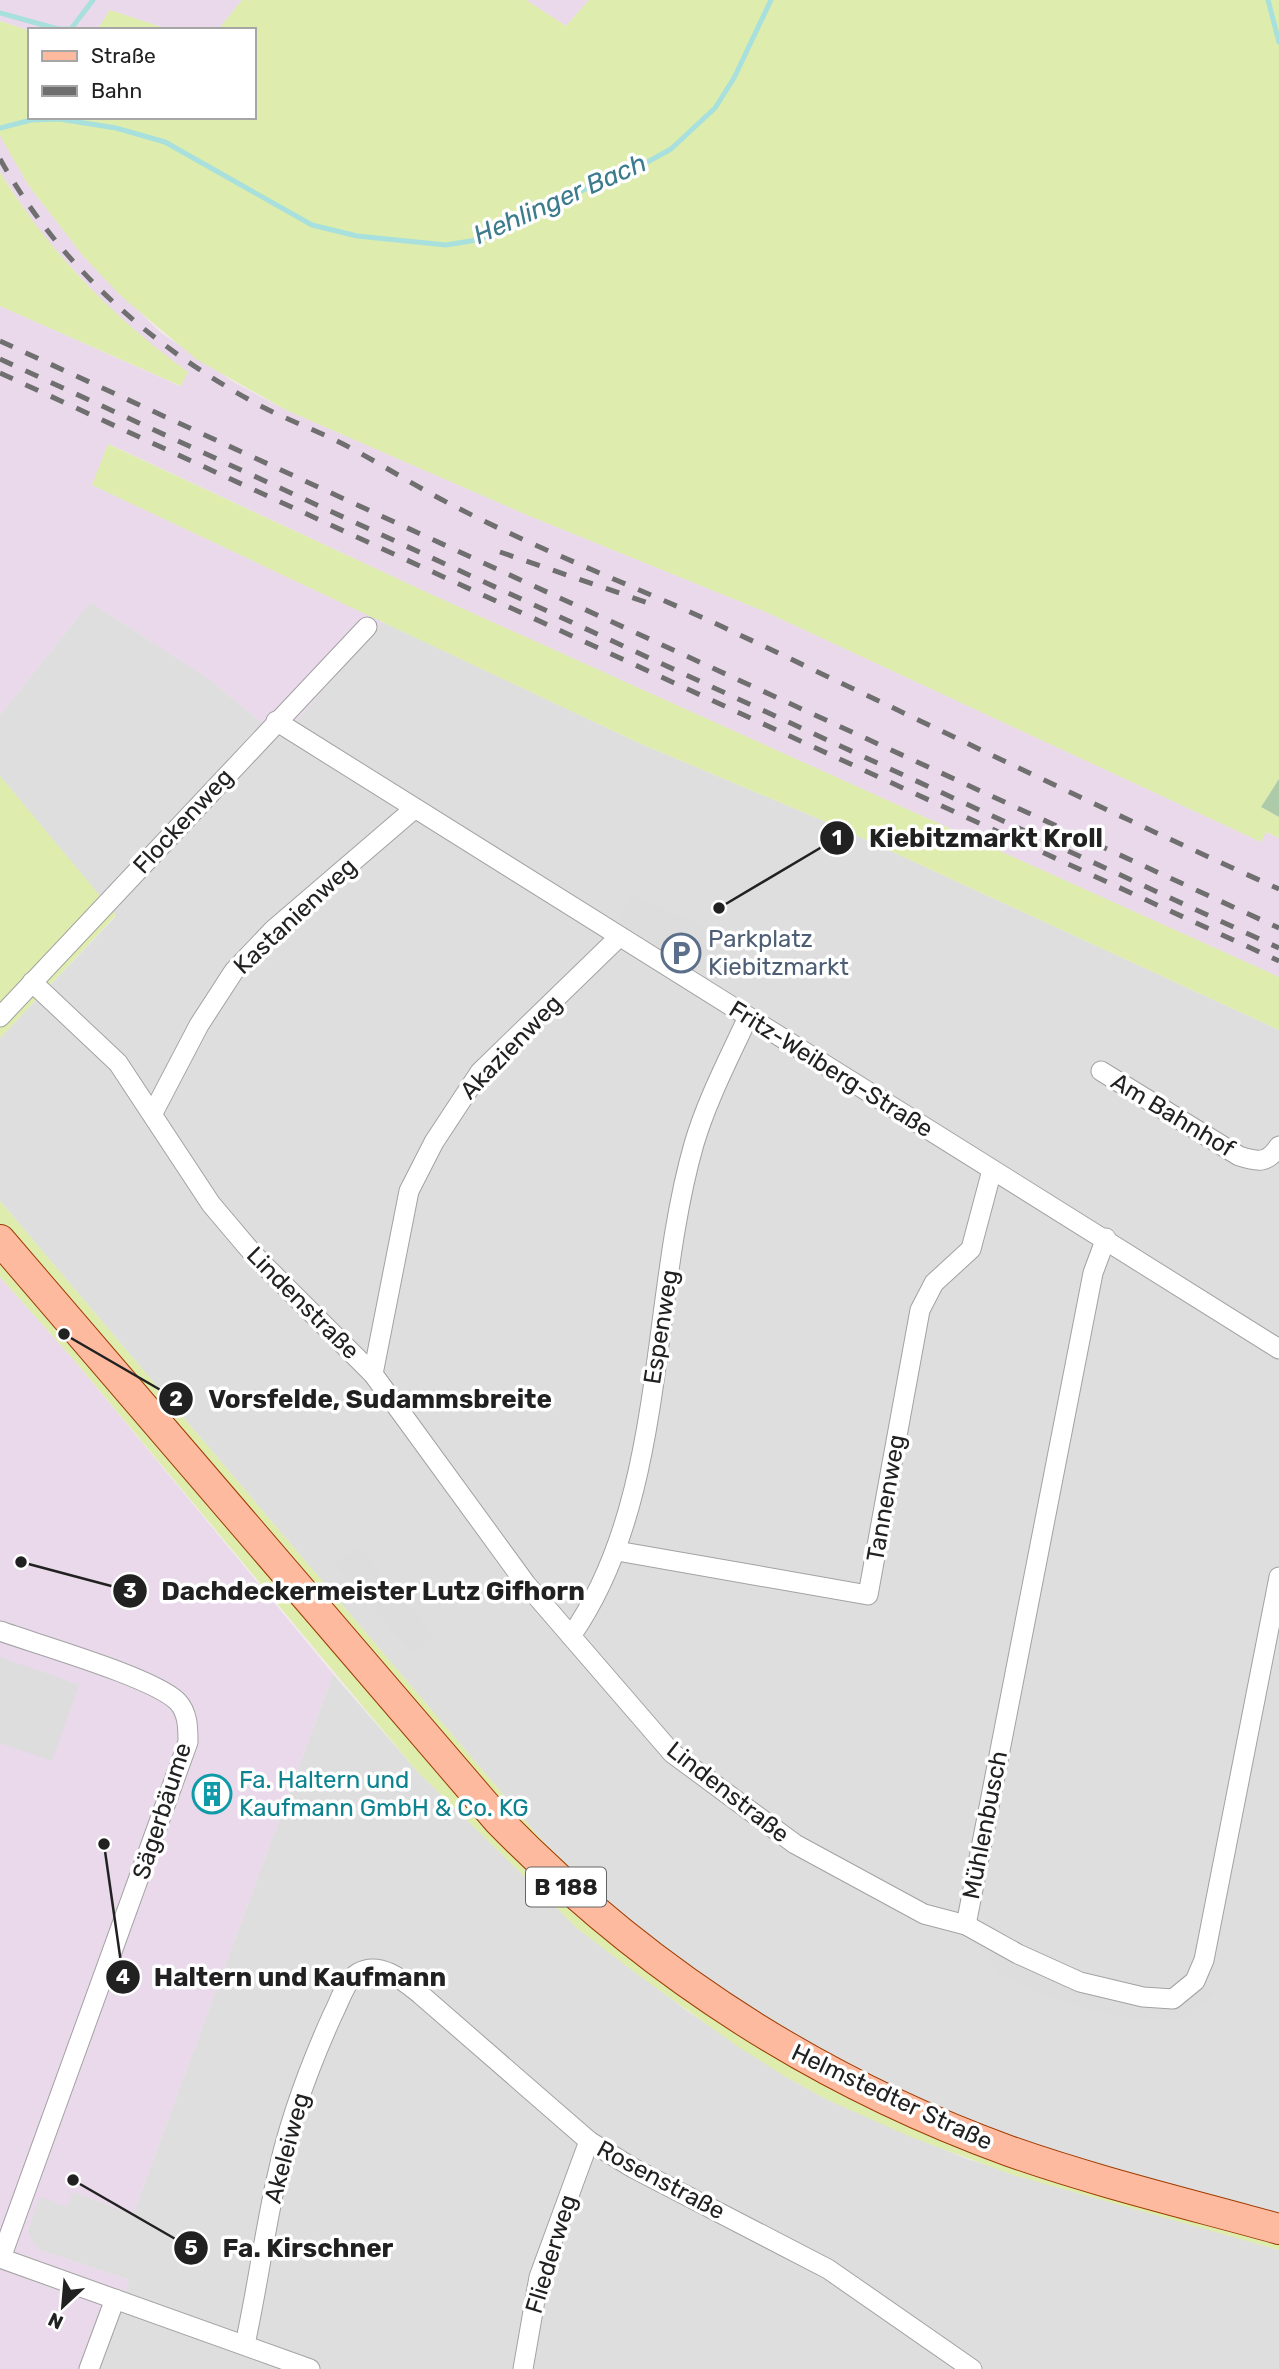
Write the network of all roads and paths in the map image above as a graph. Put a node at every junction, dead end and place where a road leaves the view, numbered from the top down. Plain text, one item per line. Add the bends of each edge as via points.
1 (367, 627) dead end
2 (276, 721) junction
3 (414, 809) junction
4 (619, 937) junction
5 (32, 982) junction
6 (0, 1017) edge
7 (748, 1017) junction
8 (1101, 1071) dead end
9 (153, 1113) junction
10 (1279, 1146) edge
11 (992, 1170) junction
12 (1106, 1238) junction
13 (0, 1240) edge
14 (1279, 1349) edge
15 (373, 1374) junction
16 (617, 1551) junction
17 (1279, 1577) edge
18 (0, 1631) edge
19 (572, 1636) junction
20 (966, 1925) junction
21 (369, 1969) joint
22 (589, 2141) junction
23 (1279, 2229) edge
24 (0, 2258) edge
25 (116, 2299) junction
26 (245, 2344) junction
27 (89, 2369) edge
28 (310, 2369) edge
29 (523, 2369) edge
30 (972, 2369) edge

1 - 2 street, Flockenweg
2 - 3 street, Fritz-Weiberg-Straße
2 - 5 street, Flockenweg
3 - 4 street, Fritz-Weiberg-Straße
3 - 9 street, Kastanienweg via 273,930 234,971 204,1016
4 - 7 street, Fritz-Weiberg-Straße
4 - 15 street, Akazienweg via 480,1072 434,1142 409,1191
5 - 6 street, Flockenweg
5 - 9 street, Lindenstraße via 118,1063
7 - 11 street, Fritz-Weiberg-Straße
7 - 16 street, Espenweg via 694,1144 643,1439
8 - 10 street, Am Bahnhof via 1239,1156 1259,1163
9 - 15 street, Lindenstraße via 211,1204
11 - 12 street, Fritz-Weiberg-Straße
11 - 16 street, Tannenweg via 971,1249 934,1283 920,1310 868,1595
12 - 14 street, Fritz-Weiberg-Straße
12 - 20 street, Mühlenbusch via 1093,1273
13 - 23 main road, Helmstedter Straße / B 188 via 498,1820 578,1898 666,1969 810,2062 912,2112 1051,2164
15 - 19 street, Lindenstraße via 526,1584
16 - 19 street, Espenweg via 594,1604
17 - 20 street, Mühlenbusch via 1204,1960 1195,1980 1173,1999 1080,1982
18 - 24 street, Sägerbäume via 154,1687 178,1702 187,1720 188,1742
19 - 20 street, Lindenstraße via 672,1753 734,1802 863,1883 924,1914
21 - 22 street, Rosenstraße via 391,1974 420,1994
21 - 26 street, Akeleiweg via 357,1973 344,1990 305,2083 276,2179
22 - 29 street, Fliederweg via 539,2277
22 - 30 street, Rosenstraße via 828,2269
24 - 25 street
25 - 26 street
25 - 27 street
26 - 28 street

